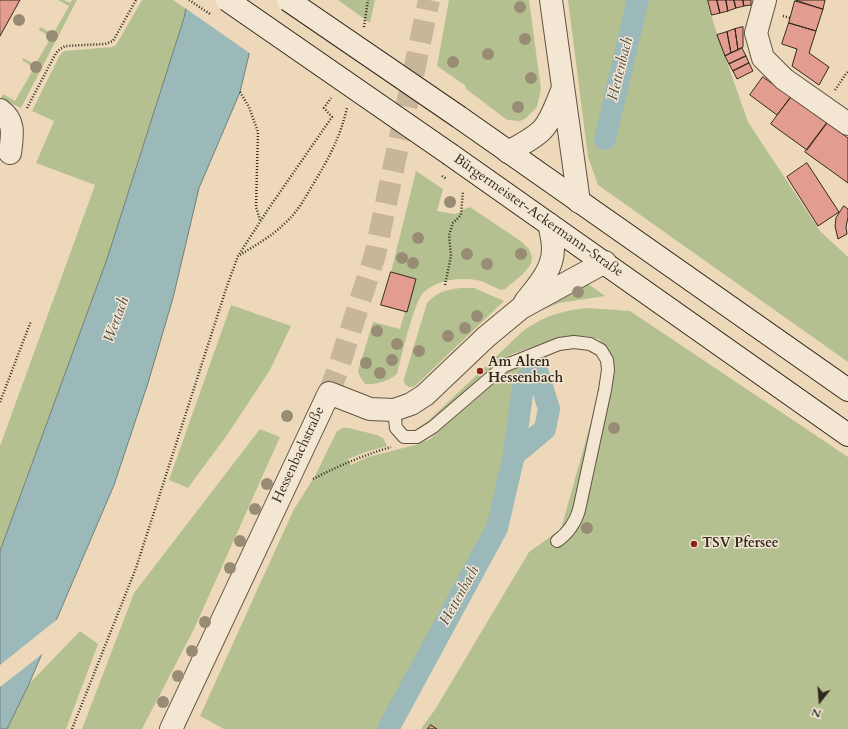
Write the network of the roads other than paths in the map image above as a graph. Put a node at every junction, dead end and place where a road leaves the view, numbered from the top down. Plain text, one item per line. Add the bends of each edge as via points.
1 (227, 0) edge
2 (288, 0) edge
3 (551, 0) edge
4 (765, 0) edge
5 (563, 87) junction
6 (5, 116) edge
7 (848, 124) edge
8 (508, 152) junction
9 (10, 153) dead end
10 (579, 202) junction
11 (549, 224) junction
12 (604, 262) junction
13 (521, 308) junction
14 (848, 390) edge
15 (394, 410) junction
16 (848, 435) edge
17 (557, 541) dead end
18 (171, 729) edge

1 - 11 main road, Bürgermeister-Ackermann-Straße, bridge
2 - 8 main road, bridge
3 - 5 main road
4 - 7 main road via 756,34 763,58 784,79
5 - 8 main road via 556,108 543,130
5 - 10 main road
6 - 9 main road via 13,133
8 - 10 main road
10 - 14 main road
11 - 12 main road, Bürgermeister-Ackermann-Straße
11 - 13 main road, Hessenbachstraße via 553,251 548,270
12 - 13 main road, Hessenbachstraße
12 - 16 main road, Bürgermeister-Ackermann-Straße
13 - 15 main road, Hessenbachstraße via 425,394 411,404
15 - 17 lane via 396,428 404,437 417,437 433,427 504,366 558,344 590,344 601,350 607,360 608,370 579,510 571,528
15 - 18 main road, Hessenbachstraße via 370,409 329,392

